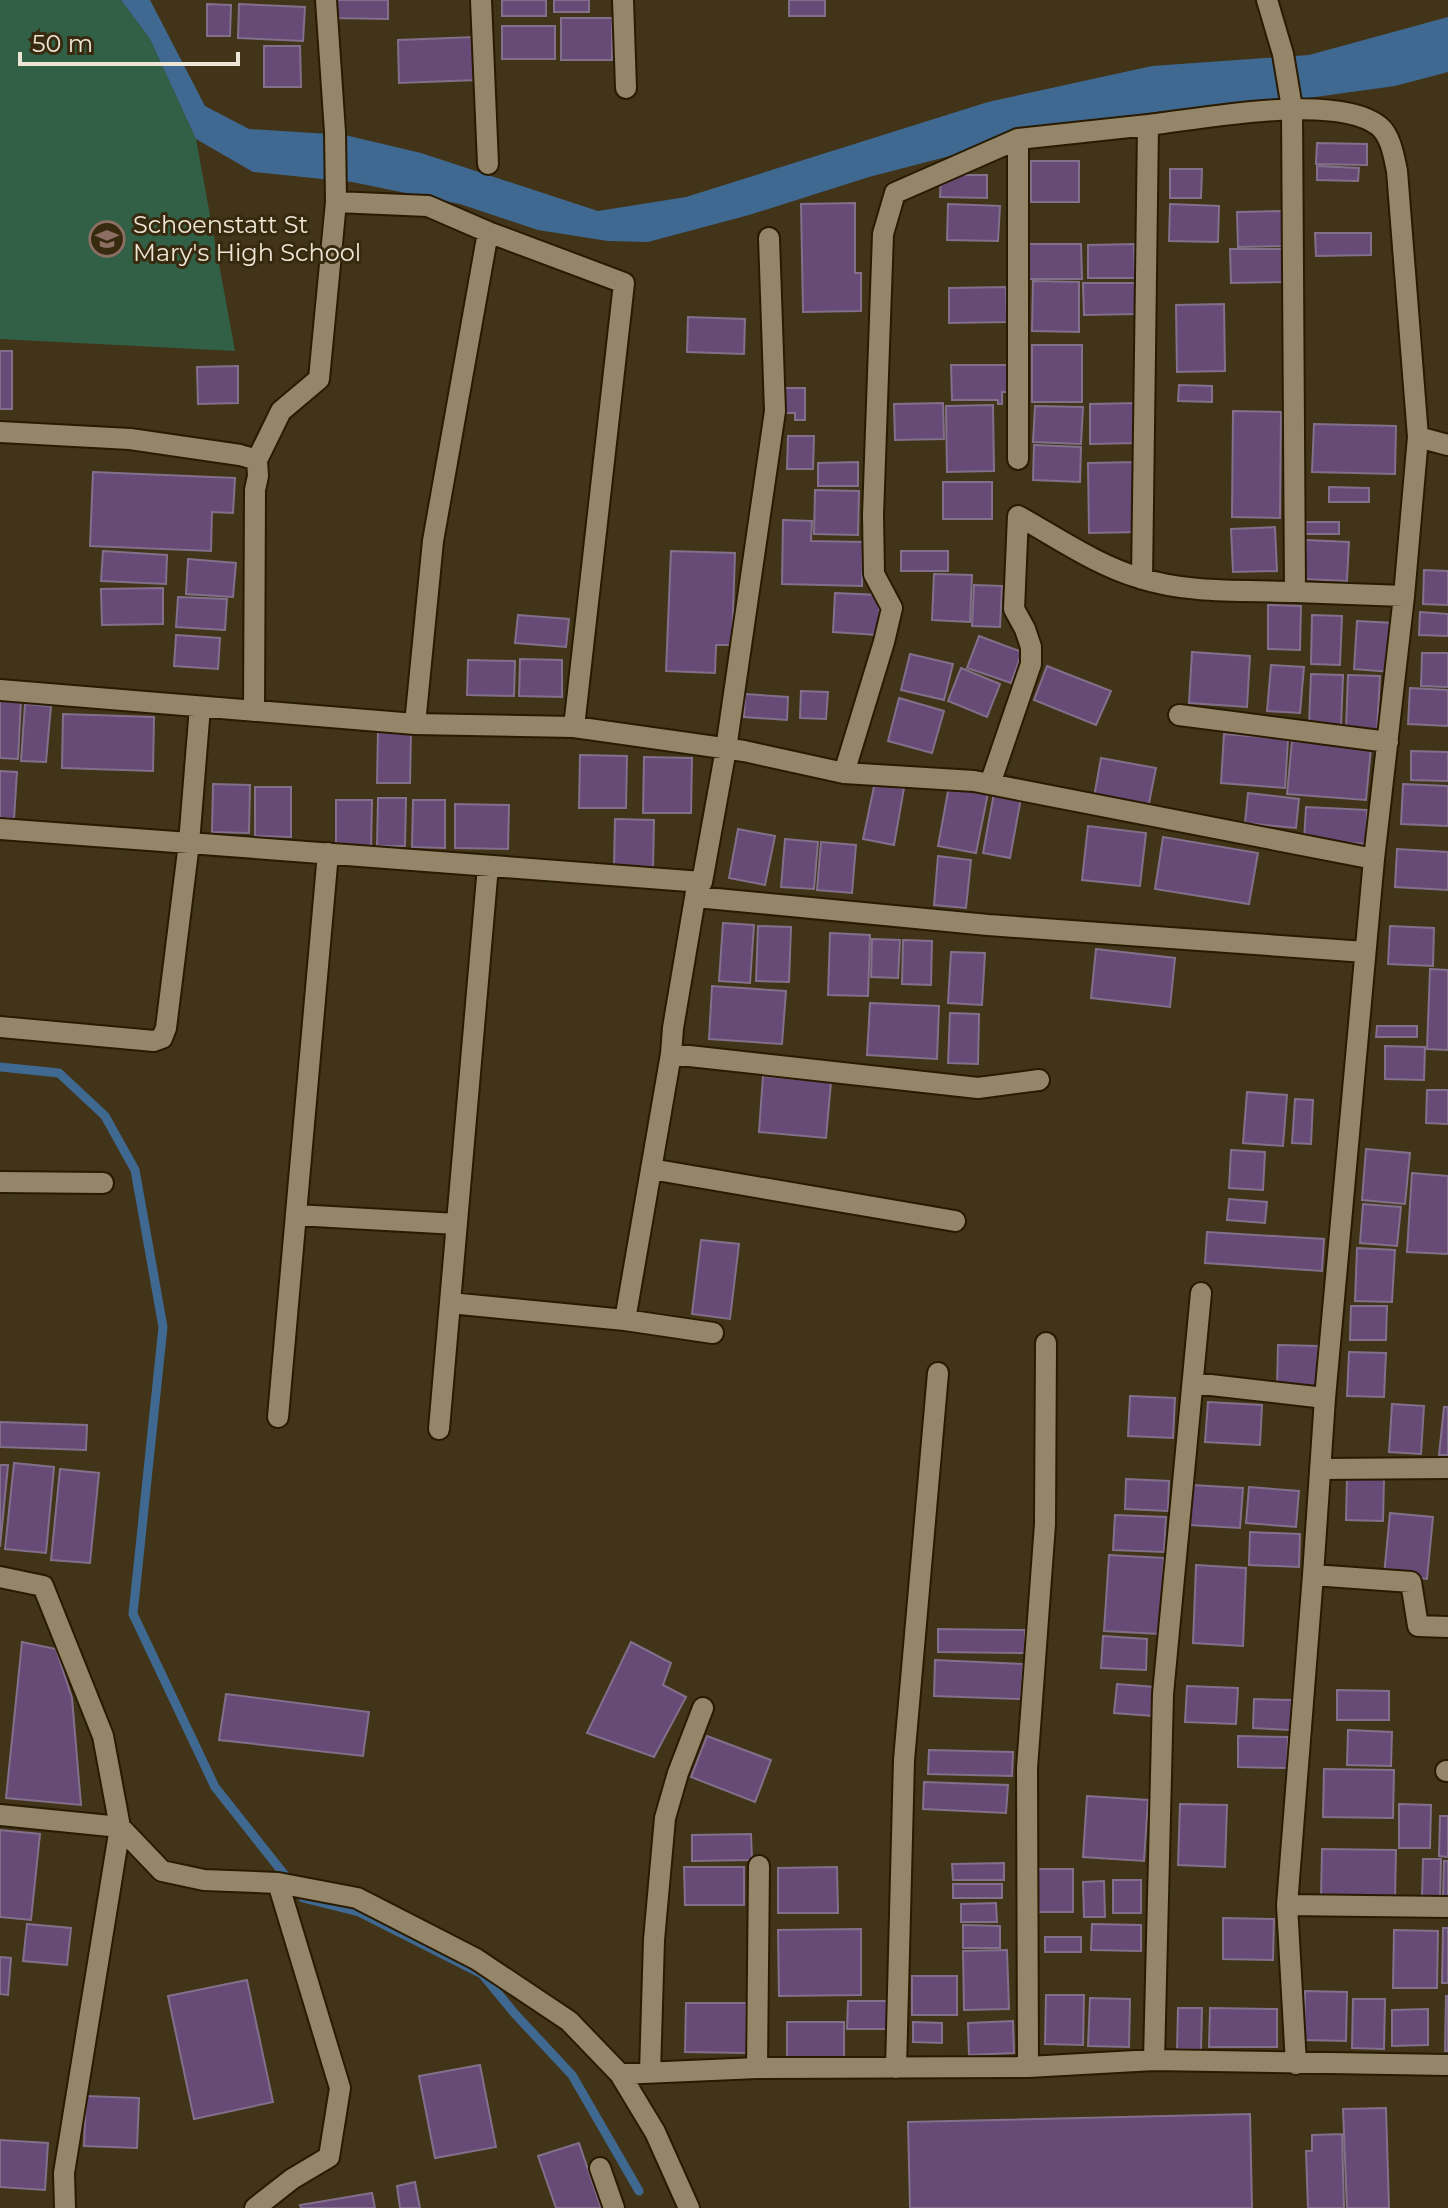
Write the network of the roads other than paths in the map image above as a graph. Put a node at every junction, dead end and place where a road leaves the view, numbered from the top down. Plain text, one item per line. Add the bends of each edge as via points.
1 (326, 0) edge
2 (481, 0) edge
3 (623, 0) edge
4 (1267, 0) edge
5 (626, 88) dead end
6 (1291, 102) junction
7 (1148, 125) junction
8 (1018, 139) junction
9 (488, 164) dead end
10 (336, 202) junction
11 (488, 232) junction
12 (769, 238) dead end
13 (0, 432) edge
14 (1418, 437) junction
15 (1448, 445) edge
16 (1018, 459) dead end
17 (257, 460) junction
18 (1142, 579) junction
19 (1295, 592) junction
20 (1404, 596) junction
21 (0, 690) edge
22 (200, 707) junction
23 (254, 711) junction
24 (1179, 715) dead end
25 (415, 724) junction
26 (574, 727) junction
27 (1388, 742) junction
28 (726, 749) junction
29 (844, 773) junction
30 (990, 784) junction
31 (0, 829) edge
32 (189, 843) junction
33 (328, 853) junction
34 (1374, 859) junction
35 (488, 866) junction
36 (697, 889) junction
37 (1365, 952) junction
38 (0, 1027) edge
39 (671, 1054) junction
40 (1039, 1080) dead end
41 (651, 1169) junction
42 (0, 1182) edge
43 (103, 1183) dead end
44 (296, 1215) junction
45 (955, 1221) dead end
46 (457, 1224) junction
47 (1201, 1293) dead end
48 (450, 1303) junction
49 (625, 1320) junction
50 (713, 1333) dead end
51 (1046, 1343) dead end
52 (938, 1373) dead end
53 (1193, 1383) junction
54 (1325, 1398) junction
55 (278, 1417) dead end
56 (439, 1429) dead end
57 (1448, 1468) edge
58 (1320, 1469) junction
59 (1313, 1575) junction
60 (0, 1577) edge
61 (1448, 1627) edge
62 (703, 1708) dead end
63 (0, 1815) edge
64 (120, 1827) junction
65 (759, 1866) dead end
66 (278, 1883) junction
67 (1287, 1905) junction
68 (1448, 1907) edge
69 (1154, 2060) junction
70 (1296, 2064) junction
71 (1448, 2065) edge
72 (1028, 2067) junction
73 (757, 2068) junction
74 (896, 2068) junction
75 (650, 2072) junction
76 (620, 2074) junction
77 (600, 2168) dead end
78 (65, 2208) edge
79 (255, 2208) edge
80 (614, 2208) edge
81 (689, 2208) edge

1 - 10 street
2 - 9 street
3 - 5 street
4 - 6 street
6 - 7 street
6 - 14 street via 1369,120 1382,128 1391,147
6 - 19 street
7 - 8 street
7 - 18 street
8 - 16 street
8 - 29 street via 895,193 883,234 874,574 892,608
10 - 11 street via 428,206
10 - 17 street via 319,379 281,411
11 - 25 street via 433,541
11 - 26 street via 624,283
12 - 28 street via 775,411
13 - 17 street via 130,439
14 - 15 street
14 - 20 street
17 - 23 street
18 - 19 street via 1189,588
18 - 30 street via 1102,564 1018,516 1014,609 1031,647 1031,664
19 - 20 street
20 - 27 street
21 - 22 street
22 - 23 street
22 - 32 street
23 - 25 street
24 - 27 street
25 - 26 street
26 - 28 street
27 - 34 street
28 - 29 street
28 - 36 street
29 - 30 street
30 - 34 street
31 - 32 street
32 - 33 street
32 - 38 street via 162,1038
33 - 35 street
33 - 44 street
34 - 37 street
35 - 36 street
35 - 46 street
36 - 37 street via 988,925
36 - 39 street
37 - 54 street
39 - 40 street via 978,1088
39 - 41 street
41 - 45 street
41 - 49 street
42 - 43 street
44 - 46 street
44 - 55 street
46 - 48 street
47 - 53 street
48 - 49 street
48 - 56 street
49 - 50 street
51 - 72 street via 1045,1524 1027,1768
52 - 74 street via 904,1760
53 - 54 street
53 - 69 street via 1163,1694
54 - 58 street
57 - 58 street
58 - 59 street
59 - 61 street via 1411,1582 1418,1626
59 - 67 street
60 - 64 street via 43,1586 103,1736
62 - 75 street via 665,1818
63 - 64 street
64 - 66 street via 162,1871 204,1880
64 - 78 street via 64,2173
65 - 73 street
66 - 76 street via 357,1898 476,1959 569,2021
66 - 79 street via 340,2088 329,2157
67 - 68 street
67 - 70 street
69 - 70 street
69 - 72 street
70 - 71 street
72 - 74 street
73 - 74 street
73 - 75 street
75 - 76 street
76 - 81 street via 655,2132
77 - 80 street

